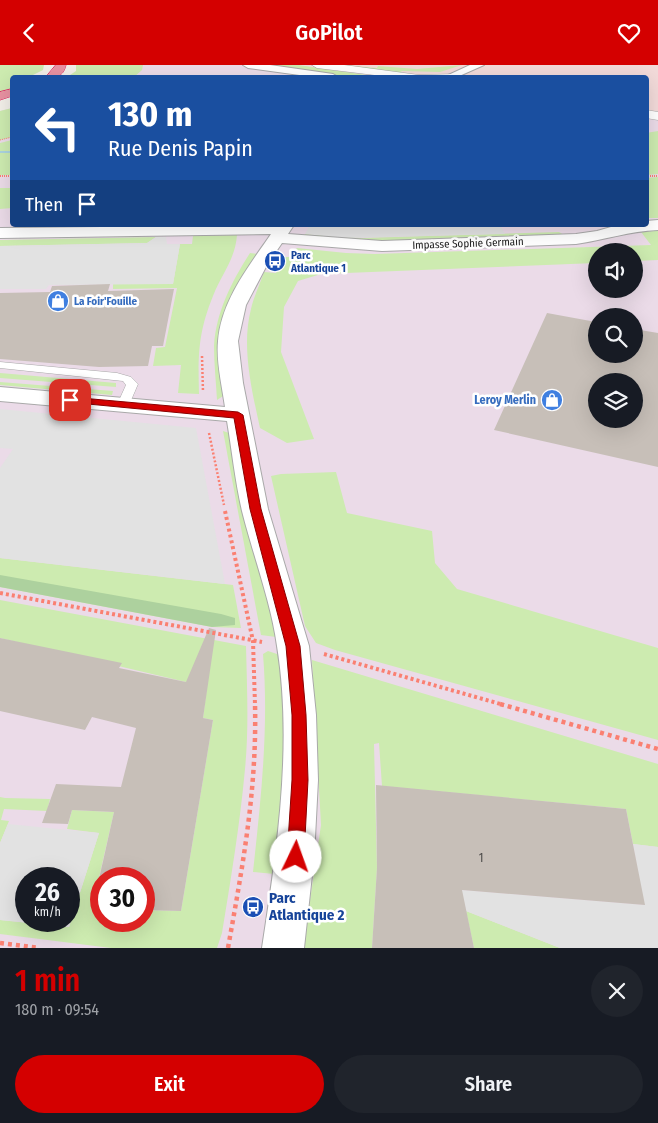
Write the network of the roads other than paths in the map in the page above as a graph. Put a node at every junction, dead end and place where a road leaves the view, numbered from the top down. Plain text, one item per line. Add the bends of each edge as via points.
1 (61, 65) edge
2 (248, 65) edge
3 (317, 65) edge
4 (479, 65) edge
5 (488, 65) edge
6 (343, 69) junction
7 (54, 75) edge
8 (319, 75) edge
9 (373, 75) edge
10 (397, 75) edge
11 (457, 75) edge
12 (476, 75) edge
13 (629, 227) edge
14 (282, 231) edge
15 (0, 233) edge
16 (0, 365) edge
17 (0, 393) edge
18 (123, 405) junction
19 (238, 415) junction
20 (283, 948) edge

1 - 7 highway
2 - 8 street
3 - 6 street
4 - 11 street
5 - 12 street
6 - 9 street
6 - 10 street
13 - 14 street, Impasse Sophie Germain via 599,236 566,239 382,246
14 - 15 street, Impasse Sophie Germain
14 - 19 street via 236,305 228,341
16 - 18 lane via 127,379 132,384
17 - 18 street
18 - 19 street
19 - 20 street via 256,509 293,646 299,715 296,857

